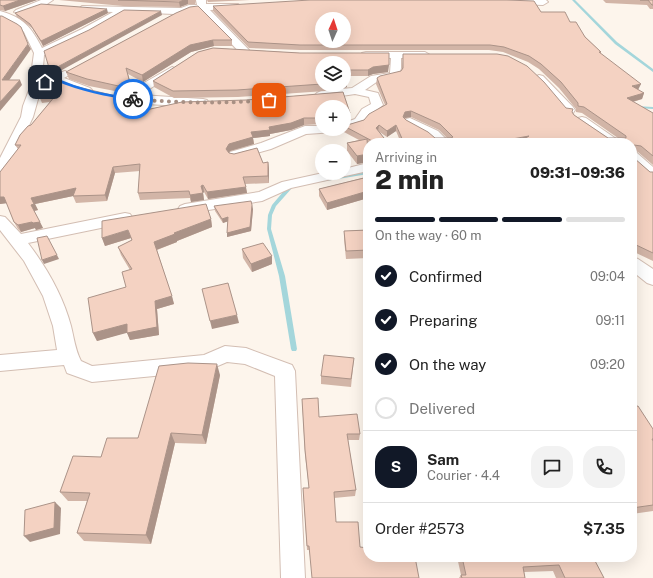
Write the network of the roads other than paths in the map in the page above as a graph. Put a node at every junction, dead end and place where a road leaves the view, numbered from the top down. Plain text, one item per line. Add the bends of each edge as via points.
1 (486, 0) edge
2 (544, 2) dead end
3 (48, 3) edge
4 (202, 4) edge
5 (241, 5) edge
6 (75, 7) edge
7 (123, 10) junction
8 (182, 11) junction
9 (2, 16) edge
10 (162, 21) edge
11 (230, 51) edge
12 (39, 53) junction
13 (358, 55) edge
14 (396, 55) junction
15 (433, 55) edge
16 (180, 65) edge
17 (76, 68) edge
18 (532, 73) edge
19 (56, 79) junction
20 (35, 90) junction
21 (355, 91) junction
22 (99, 94) edge
23 (112, 96) edge
24 (308, 96) edge
25 (126, 99) junction
26 (215, 103) edge
27 (410, 122) edge
28 (351, 125) edge
29 (315, 130) edge
30 (437, 138) edge
31 (608, 138) edge
32 (235, 155) edge
33 (637, 160) edge
34 (363, 168) edge
35 (351, 171) edge
36 (0, 172) edge
37 (653, 174) edge
38 (315, 179) edge
39 (168, 211) edge
40 (139, 216) edge
41 (0, 221) edge
42 (18, 240) junction
43 (637, 266) edge
44 (653, 279) edge
45 (69, 357) junction
46 (0, 363) edge
47 (294, 578) edge

1 - 2 street
3 - 9 street
4 - 5 street
4 - 8 street
4 - 11 street via 248,52
6 - 7 street
7 - 8 street
7 - 12 street
8 - 10 street
9 - 12 street via 23,26
12 - 20 street
13 - 14 street
14 - 15 street
14 - 21 street via 395,74 375,78
16 - 25 street
17 - 19 street
18 - 31 street via 573,114
19 - 20 street via 45,82
19 - 22 street
20 - 36 street via 27,117
21 - 24 street
21 - 28 street via 374,95 377,105 366,112 360,122
23 - 25 street
25 - 26 street
27 - 30 street
29 - 32 street via 305,130
33 - 37 street
34 - 35 street
38 - 39 street via 287,185 262,196
40 - 42 street
41 - 42 street
42 - 45 street via 36,263 49,287
43 - 44 street
45 - 46 street
45 - 47 street via 74,367 92,374 206,363 225,354 246,356 285,370

